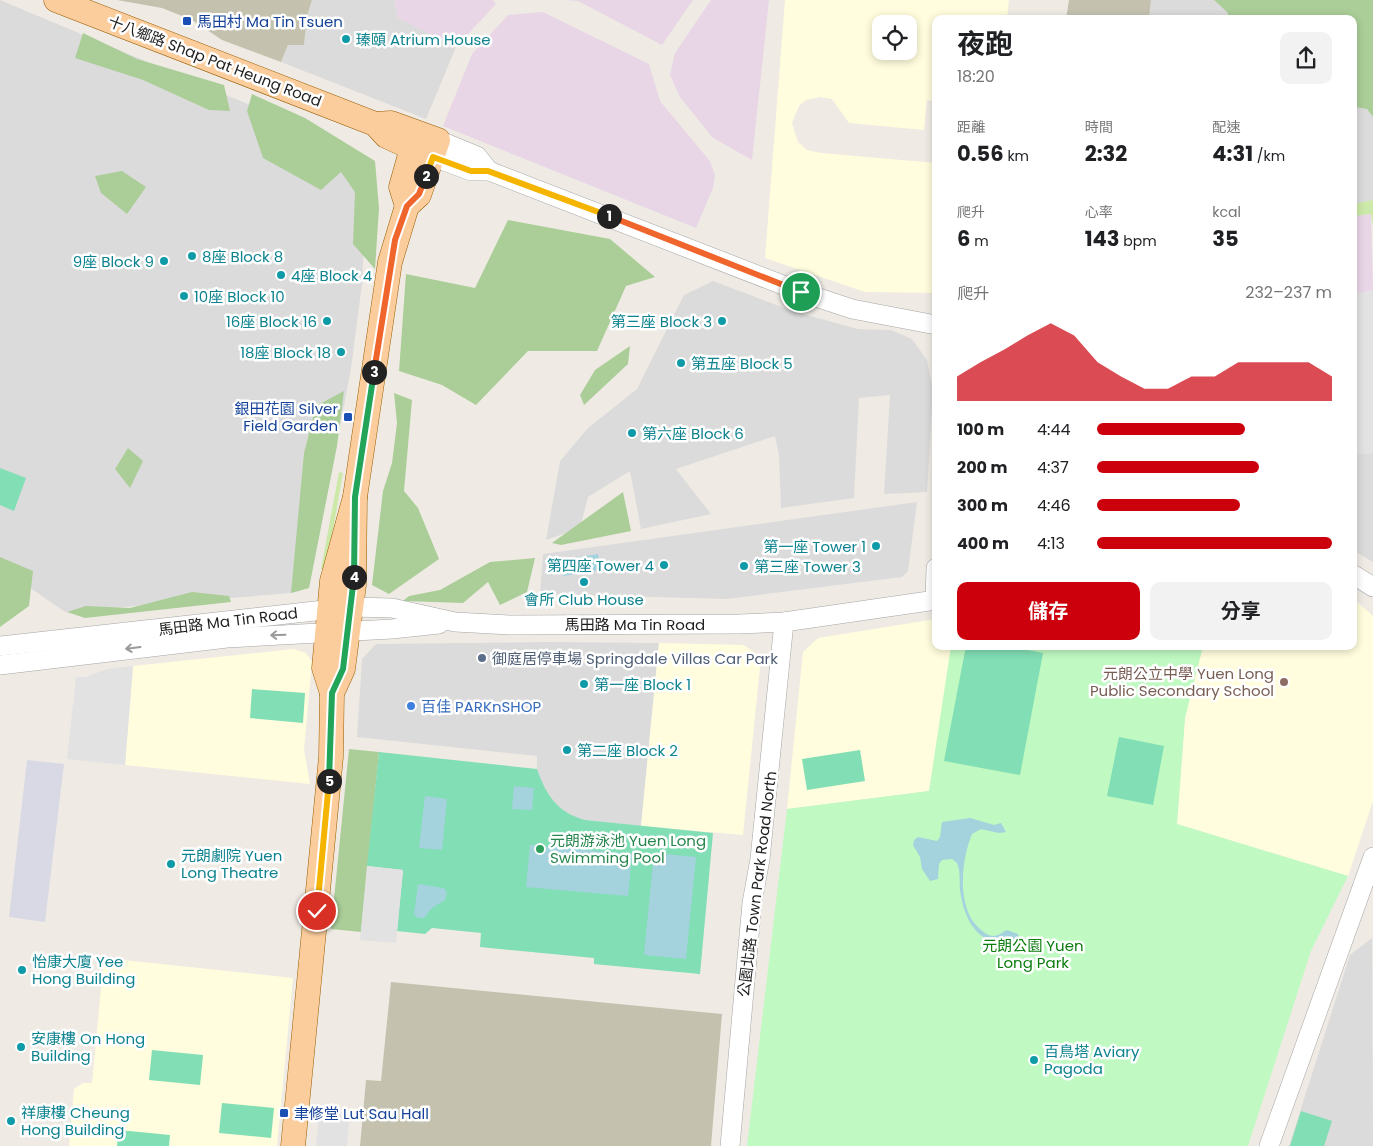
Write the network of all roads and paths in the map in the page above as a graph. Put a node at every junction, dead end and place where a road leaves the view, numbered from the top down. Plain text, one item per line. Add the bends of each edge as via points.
1 (56, 0) edge
2 (425, 144) junction
3 (932, 324) edge
4 (1357, 577) edge
5 (1373, 587) edge
6 (932, 601) edge
7 (340, 607) junction
8 (455, 622) junction
9 (784, 622) junction
10 (338, 632) junction
11 (0, 646) edge
12 (0, 665) edge
13 (1373, 857) edge
14 (293, 1146) edge
15 (730, 1146) edge
16 (1270, 1146) edge

1 - 2 main road, 十八鄉路 Shap Pat Heung Road via 375,124 386,136
2 - 3 street, 十八鄉路 Shap Pat Heung Road via 471,171 488,171 801,292 852,308
2 - 7 main road via 401,187 407,206 390,262 355,497 333,575
4 - 5 street
6 - 9 street, 馬田路 Ma Tin Road
7 - 8 street, 馬田路 Ma Tin Road via 392,608
7 - 10 main road
7 - 11 street, 馬田路 Ma Tin Road
8 - 9 street, 馬田路 Ma Tin Road via 510,625
8 - 10 street, 馬田路 Ma Tin Road
9 - 15 street, 公園北路 Town Park Road North via 762,840 752,903
10 -> 12 street, 馬田路 Ma Tin Road via 227,638
10 - 14 main road via 324,668 332,693 331,757
13 - 16 street

